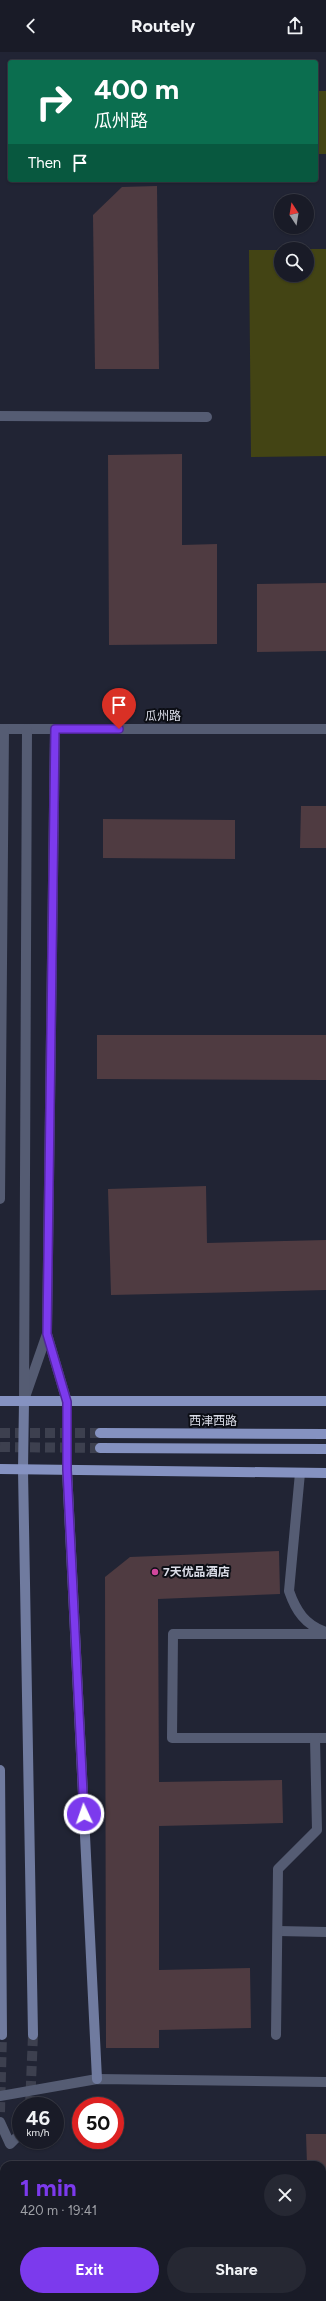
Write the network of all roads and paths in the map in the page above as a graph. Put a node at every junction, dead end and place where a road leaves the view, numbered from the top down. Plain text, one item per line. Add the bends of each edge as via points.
1 (0, 416) edge
2 (208, 417) dead end
3 (2, 729) edge
4 (27, 729) junction
5 (55, 729) junction
6 (326, 729) edge
7 (0, 1199) edge
8 (47, 1334) junction
9 (0, 1401) edge
10 (24, 1401) junction
11 (326, 1401) edge
12 (67, 1402) junction
13 (100, 1433) tunnel mouth
14 (326, 1434) edge
15 (100, 1448) tunnel mouth
16 (326, 1449) edge
17 (0, 1470) edge
18 (23, 1470) junction
19 (67, 1470) junction
20 (300, 1473) junction
21 (326, 1473) edge
22 (326, 1633) edge
23 (315, 1738) junction
24 (326, 1738) edge
25 (0, 1770) edge
26 (278, 1931) junction
27 (326, 1932) edge
28 (276, 2035) dead end
29 (2, 2036) dead end
30 (33, 2036) tunnel mouth
31 (97, 2079) junction
32 (326, 2082) edge
33 (0, 2096) edge
34 (0, 2122) edge
35 (12, 2142) edge

1 - 2 street
3 - 4 street, 瓜州路
3 - 7 street
4 - 5 street, 瓜州路
4 - 10 street
5 - 6 street, 瓜州路
5 - 8 street
8 - 10 street
8 - 12 street
9 - 10 main road
10 - 12 main road
10 - 18 main road
11 - 12 main road
12 - 19 main road
13 - 14 main road, 西津西路
15 - 16 main road
17 - 18 main road
18 - 19 main road
18 - 30 main road
19 - 20 main road
19 - 31 main road
20 - 21 main road
20 - 22 street via 289,1592 294,1607 304,1620
22 - 23 street via 173,1634 172,1738
23 - 24 street
23 - 26 street via 317,1830 278,1869
25 - 29 main road
26 - 27 street
26 - 28 street
31 - 32 street
31 - 33 street
34 - 35 street via 10,2144

